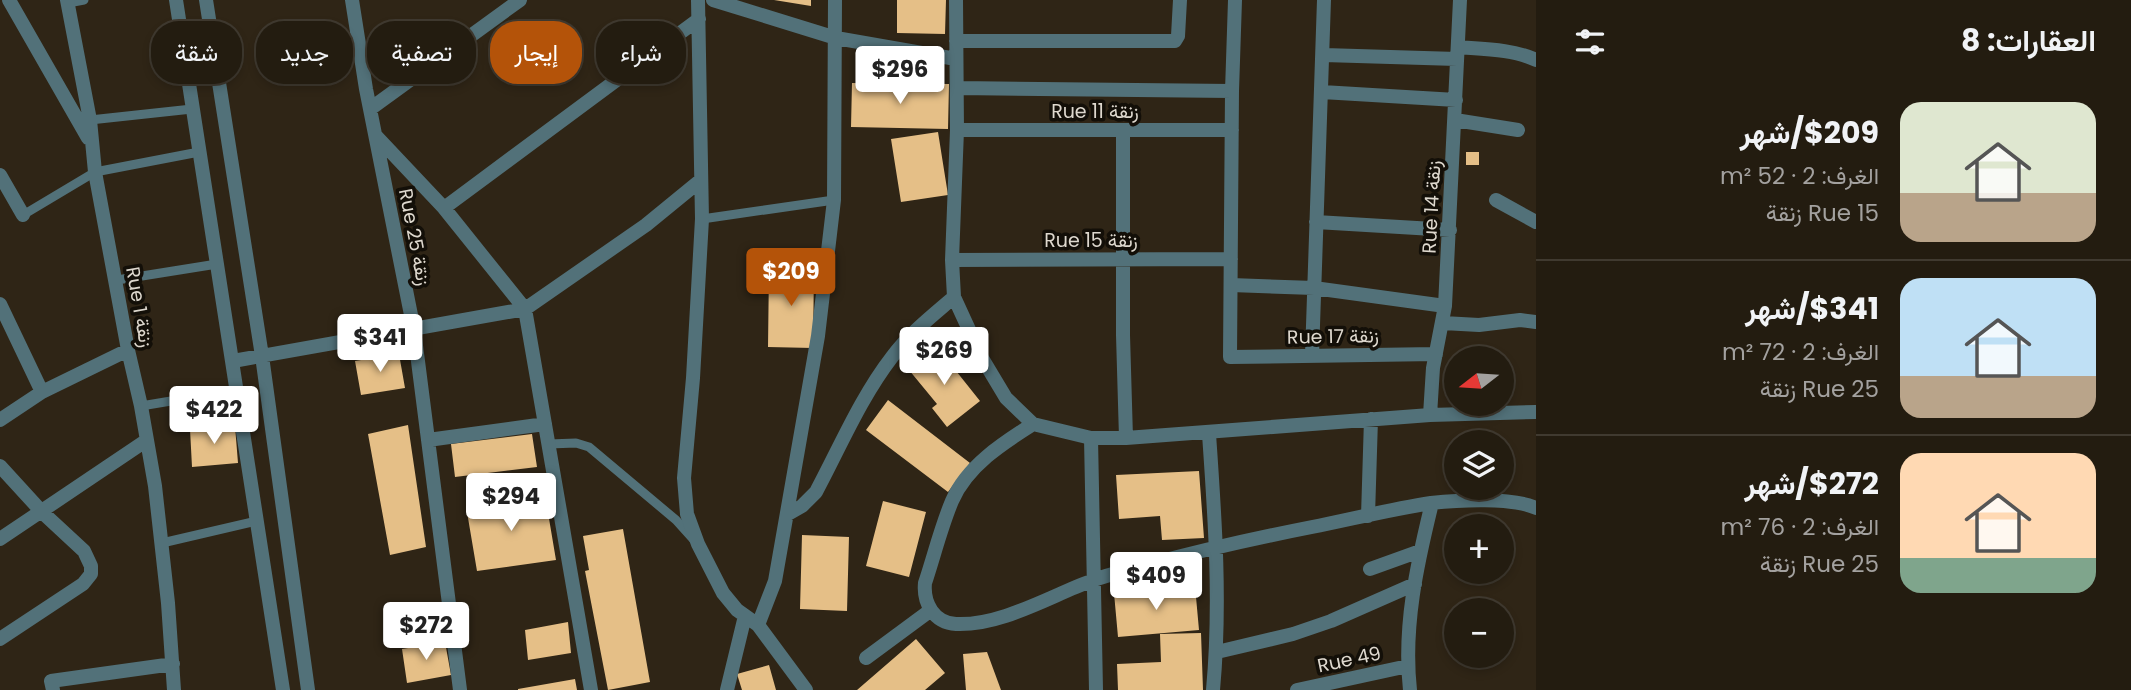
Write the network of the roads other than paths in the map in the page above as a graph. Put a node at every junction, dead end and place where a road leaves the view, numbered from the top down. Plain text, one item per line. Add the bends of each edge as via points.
1 (9, 0) edge
2 (84, 0) edge
3 (176, 0) edge
4 (206, 0) edge
5 (352, 0) edge
6 (520, 0) edge
7 (698, 0) edge
8 (713, 0) edge
9 (835, 0) edge
10 (956, 0) edge
11 (1180, 0) edge
12 (1235, 0) edge
13 (1324, 0) edge
14 (1460, 0) edge
15 (67, 2) edge
16 (699, 19) junction
17 (836, 38) junction
18 (956, 41) junction
19 (1458, 53) junction
20 (1324, 55) junction
21 (956, 59) junction
22 (1536, 60) edge
23 (958, 88) junction
24 (1232, 91) junction
25 (1322, 92) junction
26 (1455, 100) junction
27 (192, 109) junction
28 (370, 109) junction
29 (90, 120) junction
30 (1455, 120) junction
31 (957, 130) junction
32 (1124, 130) junction
33 (1232, 130) junction
34 (1518, 130) dead end
35 (376, 136) junction
36 (91, 142) junction
37 (199, 152) junction
38 (95, 172) junction
39 (0, 174) edge
40 (701, 180) junction
41 (834, 200) junction
42 (1496, 200) dead end
43 (444, 208) junction
44 (23, 215) joint
45 (702, 219) junction
46 (1535, 219) edge
47 (1316, 222) junction
48 (1450, 230) junction
49 (1122, 259) junction
50 (1231, 259) junction
51 (952, 260) junction
52 (217, 264) junction
53 (117, 280) junction
54 (1231, 285) junction
55 (1314, 288) junction
56 (954, 298) junction
57 (0, 304) edge
58 (1446, 306) junction
59 (525, 309) junction
60 (1536, 322) edge
61 (1443, 323) junction
62 (414, 330) junction
63 (128, 350) junction
64 (1436, 354) junction
65 (1311, 355) junction
66 (261, 356) junction
67 (233, 361) junction
68 (237, 390) junction
69 (42, 392) junction
70 (141, 406) junction
71 (1536, 412) edge
72 (1430, 415) junction
73 (1371, 419) junction
74 (0, 420) edge
75 (545, 424) junction
76 (1033, 424) junction
77 (1209, 434) junction
78 (1091, 438) junction
79 (1126, 438) junction
80 (147, 440) junction
81 (428, 440) junction
82 (549, 444) junction
83 (0, 466) edge
84 (1432, 503) junction
85 (1536, 508) edge
86 (42, 512) junction
87 (788, 514) junction
88 (1368, 516) junction
89 (257, 521) junction
90 (0, 539) edge
91 (162, 543) junction
92 (698, 544) junction
93 (1217, 546) junction
94 (1420, 551) junction
95 (1370, 569) dead end
96 (1092, 580) junction
97 (1415, 584) junction
98 (931, 610) junction
99 (745, 616) junction
100 (758, 625) junction
101 (0, 639) edge
102 (1217, 652) junction
103 (866, 658) dead end
104 (173, 664) junction
105 (1408, 666) junction
106 (52, 686) edge
107 (174, 690) edge
108 (283, 690) edge
109 (308, 690) edge
110 (460, 690) edge
111 (591, 690) edge
112 (727, 690) edge
113 (806, 690) edge
114 (1096, 690) edge
115 (1213, 690) edge
116 (1297, 690) edge
117 (1410, 690) edge

1 - 36 street
2 - 15 lane
3 - 27 street
4 - 66 street
5 - 28 street, Rue 25 زنقة
6 - 28 street
7 - 16 street
8 - 17 street
9 - 17 street
10 - 18 street
11 - 18 street via 1175,41
12 - 24 street
13 - 20 street
14 - 19 street, Rue 14 زنقة
15 - 29 street, Rue 1 زنقة
16 - 40 street
16 - 43 street
17 - 21 street
17 - 41 street
18 - 21 street
19 - 20 street
19 - 22 street via 1507,52
19 - 26 street, Rue 14 زنقة
20 - 25 street
21 - 23 street
23 - 24 street
23 - 31 street
24 - 33 street
25 - 26 street
25 - 47 street
26 - 30 street, Rue 14 زنقة
27 - 29 lane
27 - 37 street
28 - 35 street, Rue 25 زنقة
29 - 36 street, Rue 1 زنقة
30 - 34 street
30 - 48 street, Rue 14 زنقة
31 - 32 street, Rue 11 زنقة
31 - 51 street
32 - 33 street, Rue 11 زنقة
32 - 49 street
33 - 50 street
35 - 43 street
35 - 62 street, Rue 25 زنقة
36 - 38 street, Rue 1 زنقة
37 - 38 lane
37 - 52 street
38 - 44 lane
38 - 53 street, Rue 1 زنقة
39 - 44 street
40 - 45 street
40 - 59 street via 646,225
41 - 45 lane
41 - 87 street via 818,336
42 - 46 street
43 - 59 street
45 - 92 street via 684,478 687,514
47 - 48 street
47 - 55 street
48 - 58 street, Rue 14 زنقة
49 - 50 street, Rue 15 زنقة
49 - 51 street, Rue 15 زنقة
49 - 79 street
50 - 54 street
51 - 56 street
52 - 53 lane
52 - 67 street
53 - 63 street, Rue 1 زنقة
54 - 55 street
54 - 65 street, Rue 17 زنقة via 1230,357
55 - 58 street
55 - 65 street
56 - 76 street via 1006,398
56 - 87 street via 918,327 892,357 816,492
57 - 69 street
58 - 61 street, Rue 14 زنقة
59 - 62 street
59 - 75 street
60 - 61 street
61 - 64 street, Rue 14 زنقة
62 - 66 street
62 - 81 street, Rue 25 زنقة
63 - 69 street
63 - 70 street, Rue 1 زنقة
64 - 65 street, Rue 17 زنقة
64 - 72 street, Rue 14 زنقة
66 - 67 street
66 - 109 street
67 - 68 street
68 - 70 lane
68 - 89 street
69 - 74 street
70 - 80 street, Rue 1 زنقة
71 - 72 street
72 - 73 street
73 - 77 street
73 - 88 street
75 - 81 street
75 - 82 street
76 - 78 street
76 - 98 street via 974,469 953,499 925,583 924,595
77 - 79 street
77 - 93 street
78 - 79 street
78 - 96 street
80 - 86 street
80 - 91 street, Rue 1 زنقة
81 - 110 street, Rue 25 زنقة
82 - 92 lane via 589,447
82 - 111 street
83 - 86 street
84 - 85 street via 1508,500
84 - 88 street
84 - 94 street
86 - 90 street
86 - 101 street via 84,551 91,574
87 - 100 street via 775,581
88 - 93 street
89 - 91 lane
89 - 108 street
91 - 104 street, Rue 1 زنقة
92 - 99 street via 723,593
93 - 96 street
93 - 102 street
94 - 95 street
94 - 97 street
96 - 98 street via 978,622 942,621
96 - 114 street
97 - 102 street via 1310,628
97 - 105 street
98 - 103 street
99 - 100 street
99 - 112 street
100 - 113 street
102 - 115 street
104 - 106 street
104 - 107 street, Rue 1 زنقة
105 - 116 street, Rue 49
105 - 117 street

